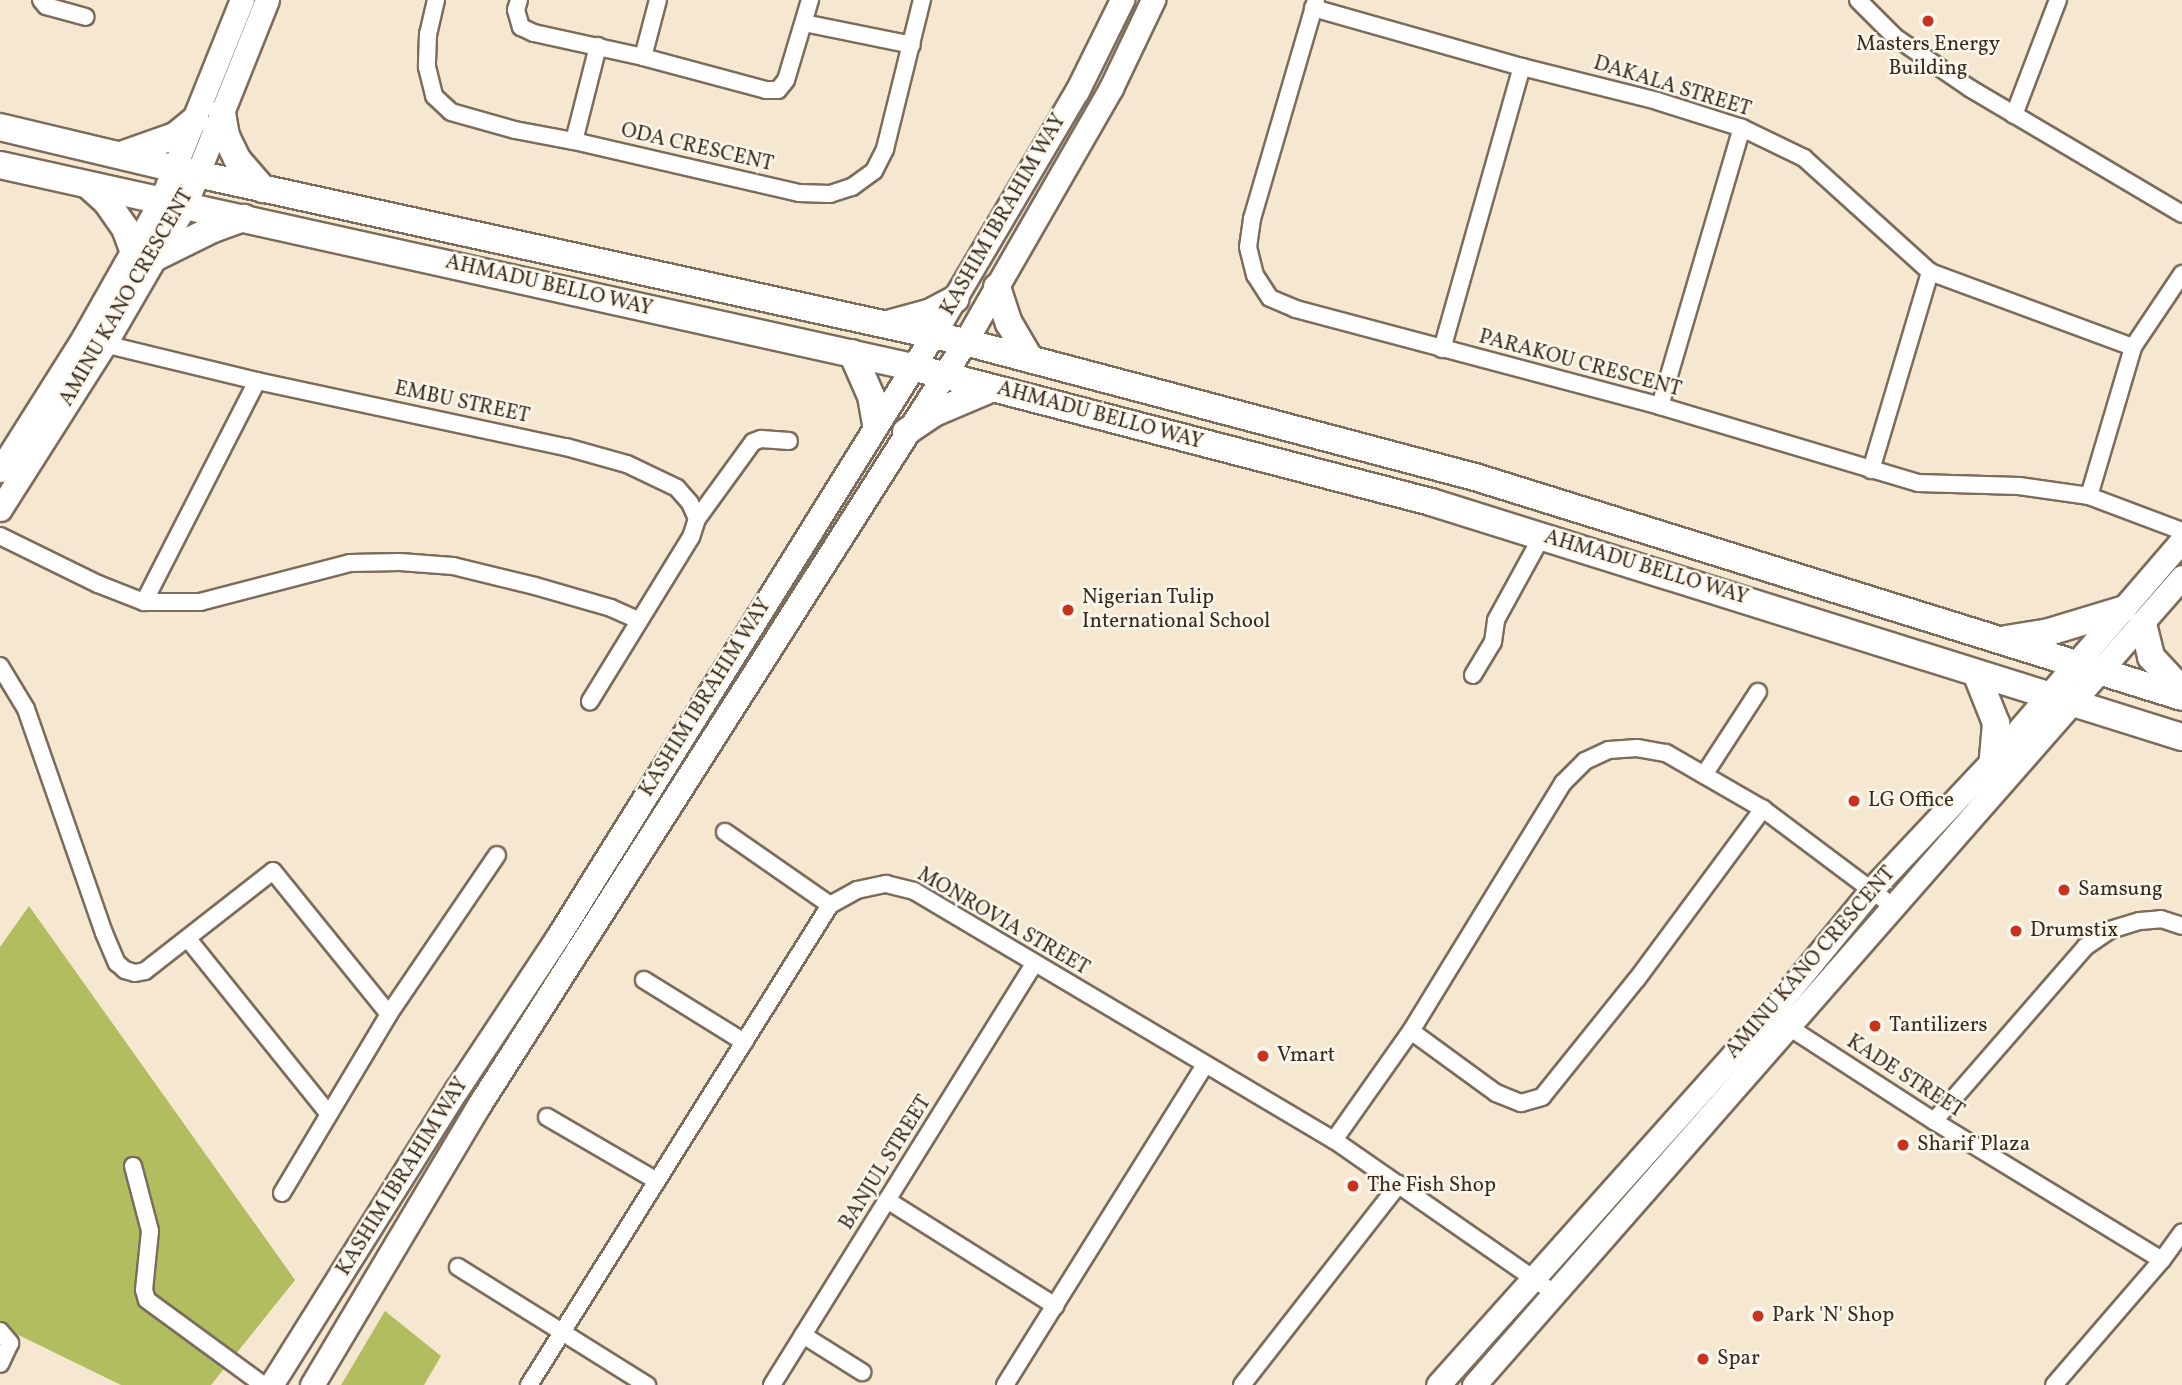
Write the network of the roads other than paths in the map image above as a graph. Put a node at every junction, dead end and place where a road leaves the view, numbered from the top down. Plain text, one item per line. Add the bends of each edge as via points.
1 (41, 0) edge
2 (242, 0) edge
3 (267, 0) edge
4 (436, 0) edge
5 (519, 0) edge
6 (658, 0) edge
7 (810, 0) edge
8 (922, 0) edge
9 (1122, 0) edge
10 (1153, 0) edge
11 (1857, 0) edge
12 (2058, 0) edge
13 (1314, 4) edge
14 (86, 18) dead end
15 (804, 23) junction
16 (912, 45) junction
17 (598, 46) junction
18 (643, 57) junction
19 (1522, 67) junction
20 (222, 113) junction
21 (2014, 115) junction
22 (195, 120) junction
23 (0, 127) edge
24 (1742, 128) junction
25 (574, 141) junction
26 (119, 155) junction
27 (0, 165) edge
28 (186, 171) junction
29 (88, 185) junction
30 (263, 189) junction
31 (173, 203) junction
32 (2182, 214) edge
33 (244, 218) junction
34 (143, 254) junction
35 (1930, 272) junction
36 (2182, 274) edge
37 (997, 287) junction
38 (955, 299) junction
39 (885, 325) junction
40 (933, 335) junction
41 (94, 341) junction
42 (965, 342) junction
43 (2133, 346) junction
44 (1442, 349) junction
45 (852, 353) junction
46 (1030, 359) junction
47 (912, 367) junction
48 (942, 375) junction
49 (257, 381) junction
50 (993, 388) junction
51 (1660, 407) junction
52 (876, 424) junction
53 (906, 432) junction
54 (789, 441) dead end
55 (0, 470) edge
56 (1871, 470) junction
57 (2089, 496) junction
58 (0, 509) edge
59 (697, 519) junction
60 (2182, 531) edge
61 (0, 536) edge
62 (1542, 536) junction
63 (2182, 540) edge
64 (2182, 578) edge
65 (144, 602) junction
66 (2133, 617) junction
67 (638, 620) junction
68 (1997, 640) junction
69 (2074, 664) junction
70 (0, 666) edge
71 (1976, 673) junction
72 (2100, 673) junction
73 (1473, 676) dead end
74 (2182, 690) edge
75 (1758, 692) dead end
76 (2182, 697) edge
77 (590, 701) dead end
78 (2059, 707) junction
79 (2182, 737) edge
80 (1993, 760) junction
81 (1704, 775) junction
82 (1763, 809) junction
83 (724, 832) dead end
84 (497, 855) dead end
85 (1872, 889) junction
86 (830, 905) junction
87 (1894, 907) junction
88 (2182, 926) edge
89 (188, 939) junction
90 (1035, 963) junction
91 (644, 980) dead end
92 (388, 1014) junction
93 (1778, 1020) junction
94 (1411, 1031) junction
95 (744, 1042) junction
96 (1205, 1065) junction
97 (328, 1114) junction
98 (547, 1117) dead end
99 (1934, 1121) junction
100 (1334, 1140) junction
101 (133, 1167) dead end
102 (657, 1181) junction
103 (1398, 1184) junction
104 (282, 1193) dead end
105 (887, 1199) junction
106 (2182, 1232) edge
107 (2162, 1260) junction
108 (458, 1268) dead end
109 (1533, 1277) junction
110 (1553, 1293) junction
111 (1055, 1306) junction
112 (0, 1331) edge
113 (562, 1332) junction
114 (803, 1335) junction
115 (0, 1364) edge
116 (862, 1372) dead end
117 (263, 1385) edge
118 (271, 1385) edge
119 (312, 1385) edge
120 (530, 1385) edge
121 (647, 1385) edge
122 (772, 1385) edge
123 (1005, 1385) edge
124 (1242, 1385) edge
125 (1438, 1385) edge
126 (1474, 1385) edge
127 (2054, 1385) edge

1 - 14 street via 46,6
2 - 22 main road, AMINU KANO CRESCENT
3 - 20 main road, AMINU KANO CRESCENT
4 - 25 street, ODA CRESCENT via 427,67 434,96 451,112
5 - 17 street via 516,10 521,27
6 - 18 street
7 - 15 street
8 - 16 street, ODA CRESCENT
9 - 38 main road, KASHIM IBRAHIM WAY via 1077,91
10 - 37 main road, KASHIM IBRAHIM WAY via 1111,88
11 - 21 street via 1895,37
12 - 21 street
13 - 19 street, DAKALA STREET
13 - 44 street, PARAKOU CRESCENT via 1252,219 1248,247 1255,275 1270,298 1296,309
15 - 16 street
15 - 18 street via 786,80 778,90
16 - 25 street, ODA CRESCENT via 885,149 874,171 852,187 830,194 799,193
17 - 18 street
17 - 25 street
19 - 24 street, DAKALA STREET
19 - 44 street
20 - 28 main road, AMINU KANO CRESCENT
20 - 30 main road via 237,159
21 - 32 street
22 - 26 main road via 175,136
22 - 28 main road, AMINU KANO CRESCENT
23 - 26 main road, AHMADU BELLO WAY
24 - 35 street, DAKALA STREET via 1804,158
24 - 51 street
26 - 28 main road, AHMADU BELLO WAY
27 - 29 main road, AHMADU BELLO WAY
28 - 30 main road, AHMADU BELLO WAY
28 - 31 main road, AMINU KANO CRESCENT
29 - 31 main road, AHMADU BELLO WAY
29 - 34 main road via 106,201
30 - 39 main road, AHMADU BELLO WAY
31 - 33 main road, AHMADU BELLO WAY
31 - 34 main road, AMINU KANO CRESCENT
33 - 34 main road
33 - 45 main road, AHMADU BELLO WAY
34 - 41 main road, AMINU KANO CRESCENT
35 - 43 street, DAKALA STREET
35 - 56 street
36 - 43 street
37 - 42 main road, KASHIM IBRAHIM WAY
37 - 46 main road via 1009,324
38 - 39 main road via 929,313
38 - 40 main road, KASHIM IBRAHIM WAY
39 - 40 main road, AHMADU BELLO WAY
40 - 42 main road, AHMADU BELLO WAY
40 - 47 main road, KASHIM IBRAHIM WAY
41 - 49 street, EMBU STREET
41 - 55 main road, AMINU KANO CRESCENT
41 - 58 main road, AMINU KANO CRESCENT
42 - 46 main road, AHMADU BELLO WAY
42 - 48 main road, KASHIM IBRAHIM WAY
43 - 57 street
44 - 51 street, PARAKOU CRESCENT
45 - 47 main road, AHMADU BELLO WAY
45 - 52 main road
46 - 68 main road, AHMADU BELLO WAY via 1475,477
47 - 48 main road, AHMADU BELLO WAY
47 - 52 main road, KASHIM IBRAHIM WAY
48 - 50 main road, AHMADU BELLO WAY
48 - 53 main road, KASHIM IBRAHIM WAY
49 - 59 street, EMBU STREET via 627,464 677,488
49 - 65 street
50 - 53 main road via 934,413
50 - 62 main road, AHMADU BELLO WAY via 1432,502
51 - 56 street, PARAKOU CRESCENT
52 - 118 main road, KASHIM IBRAHIM WAY via 557,938
53 - 119 main road, KASHIM IBRAHIM WAY via 479,1105
54 - 59 street via 753,442
56 - 57 street, PARAKOU CRESCENT via 1918,483 2020,486
57 - 60 street, PARAKOU CRESCENT
59 - 67 street via 691,537
61 - 65 street
62 - 71 main road, AHMADU BELLO WAY
62 - 73 street via 1496,620 1493,642
63 - 66 main road, AMINU KANO CRESCENT
64 - 66 main road
65 - 67 street via 200,602 350,564 400,562 453,566 536,586
66 - 68 main road
66 - 69 main road, AMINU KANO CRESCENT
66 - 72 main road, AMINU KANO CRESCENT
66 - 74 main road via 2151,657
67 - 77 street
68 - 69 main road, AHMADU BELLO WAY
69 - 72 main road, AHMADU BELLO WAY
69 - 78 main road, AMINU KANO CRESCENT
70 - 89 street via 26,709 117,963 135,973 145,971
71 - 78 main road, AHMADU BELLO WAY
71 - 80 main road via 1996,723
72 - 76 main road, AHMADU BELLO WAY
72 - 78 main road, AMINU KANO CRESCENT
75 - 81 street
78 - 79 main road, AHMADU BELLO WAY via 2101,712
78 - 80 main road, AMINU KANO CRESCENT
78 - 87 main road, AMINU KANO CRESCENT
80 - 85 main road, AMINU KANO CRESCENT
81 - 82 street
81 - 94 street via 1666,753 1637,748 1609,750 1585,761 1563,783
82 - 85 street
82 - 94 street via 1637,979 1542,1097 1521,1103 1496,1093
83 - 86 street
84 - 92 street
85 - 87 street
85 - 93 main road, AMINU KANO CRESCENT
86 - 90 street, MONROVIA STREET via 857,890 886,884 914,891
86 - 95 street
87 - 93 main road, AMINU KANO CRESCENT
88 - 99 street via 2161,919 2140,921 2110,930 2085,947
89 - 92 street via 273,871
89 - 97 street
90 - 96 street, MONROVIA STREET
90 - 105 street, BANJUL STREET
91 - 95 street
92 - 97 street
93 - 99 street, KADE STREET
93 - 109 main road, AMINU KANO CRESCENT
93 - 110 main road, AMINU KANO CRESCENT
94 - 100 street
95 - 102 street
96 - 100 street, MONROVIA STREET
96 - 111 street
97 - 104 street
98 - 102 street
99 - 107 street, KADE STREET
100 - 103 street, MONROVIA STREET
101 - 117 street via 150,1231 147,1300
102 - 113 street
103 - 109 street, MONROVIA STREET
103 - 124 street
105 - 111 street
105 - 114 street, BANJUL STREET
106 - 107 street
107 - 127 street
108 - 113 street
109 - 110 street, MONROVIA STREET
109 - 125 main road, AMINU KANO CRESCENT
110 - 126 main road, AMINU KANO CRESCENT
111 - 123 street
112 - 115 street via 10,1343
113 - 120 street
113 - 121 street
114 - 116 street
114 - 122 street, BANJUL STREET

